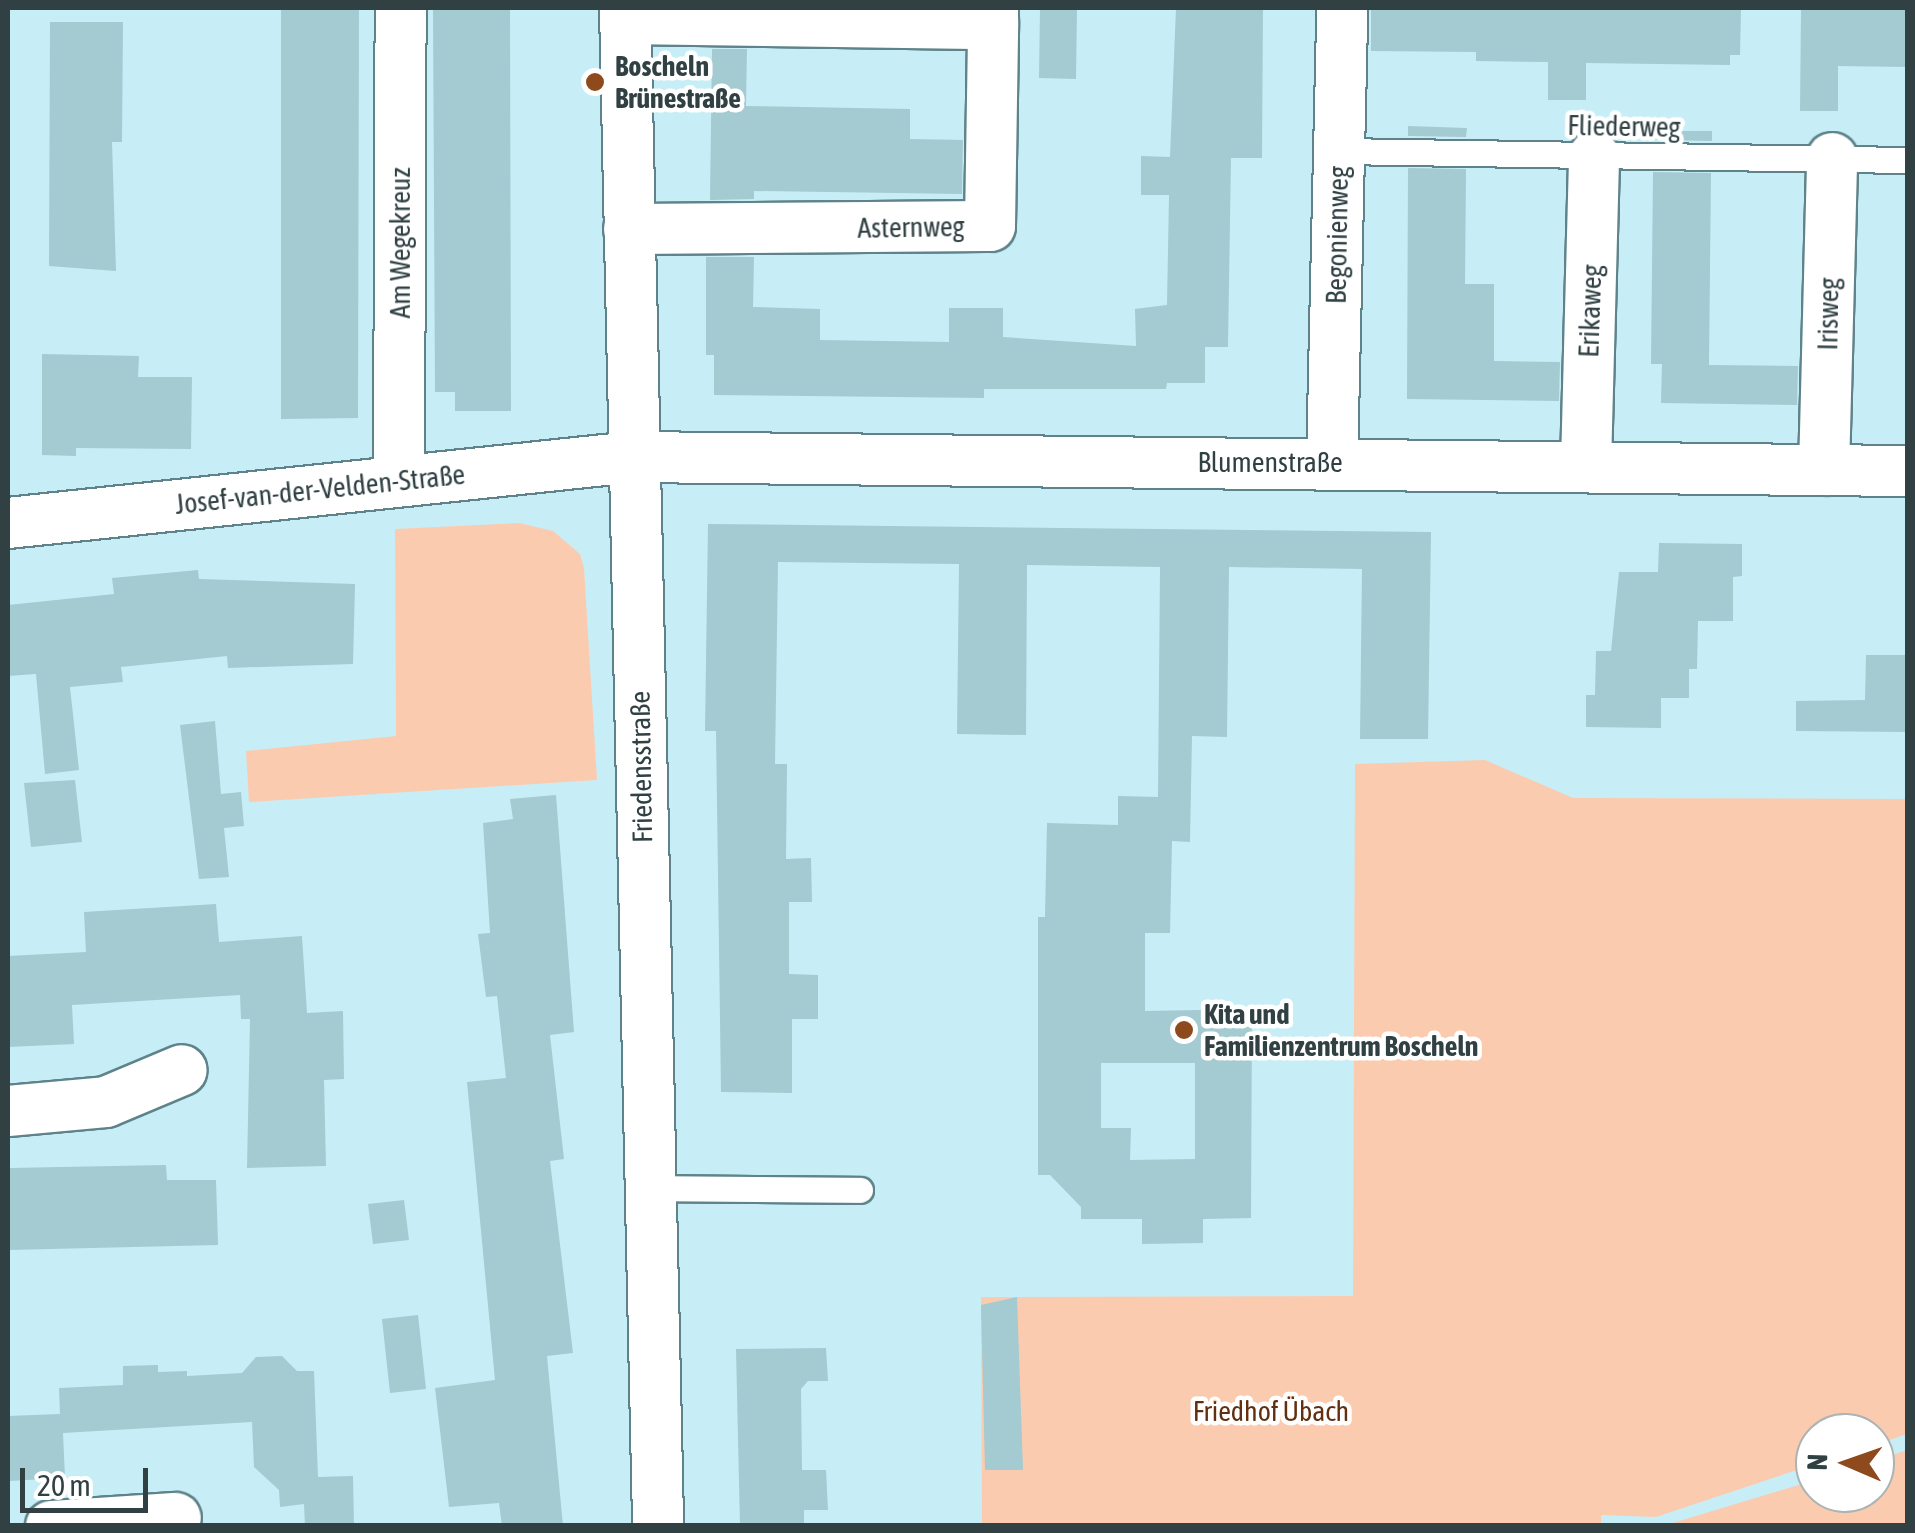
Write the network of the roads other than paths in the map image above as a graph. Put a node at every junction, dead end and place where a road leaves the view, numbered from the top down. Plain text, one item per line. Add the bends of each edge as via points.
1 (401, 8) edge
2 (1342, 8) edge
3 (625, 13) edge
4 (993, 16) edge
5 (1339, 151) junction
6 (1594, 156) junction
7 (1832, 158) junction
8 (1908, 160) edge
9 (629, 229) junction
10 (633, 457) junction
11 (1332, 462) junction
12 (1586, 465) junction
13 (1824, 470) junction
14 (1908, 471) edge
15 (399, 479) junction
16 (8, 523) edge
17 (182, 1070) dead end
18 (8, 1111) edge
19 (651, 1188) junction
20 (860, 1190) dead end
21 (176, 1518) dead end
22 (51, 1526) edge
23 (658, 1526) edge

1 - 15 street, Am Wegekreuz
2 - 5 street, Begonienweg
3 - 4 street
3 - 9 street, Friedensstraße
4 - 9 street, Asternweg via 990,226
5 - 6 lane, Fliederweg
5 - 11 street, Begonienweg
6 - 7 lane, Fliederweg
6 - 12 street, Erikaweg
7 - 8 lane, Fliederweg
7 - 13 street, Irisweg
9 - 10 street, Friedensstraße
10 - 11 street, Blumenstraße
10 - 15 street, Josef-van-der-Velden-Straße
10 - 19 street, Friedensstraße
11 - 12 street, Blumenstraße
12 - 13 street, Blumenstraße
13 - 14 street, Blumenstraße
15 - 16 street, Josef-van-der-Velden-Straße
17 - 18 street via 106,1102
19 - 20 lane
19 - 23 street, Friedensstraße
21 - 22 street

